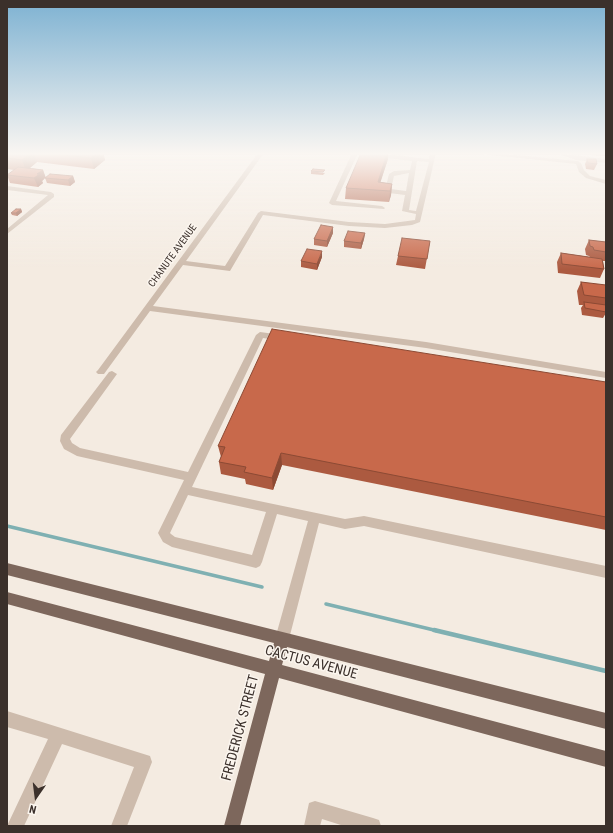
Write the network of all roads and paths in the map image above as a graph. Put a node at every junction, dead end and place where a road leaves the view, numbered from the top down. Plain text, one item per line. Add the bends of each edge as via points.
1 (35, 192) edge
2 (232, 192) edge
3 (337, 192) edge
4 (397, 192) edge
5 (425, 192) edge
6 (408, 193) joint
7 (382, 208) dead end
8 (420, 213) junction
9 (7, 232) edge
10 (181, 262) junction
11 (148, 308) junction
12 (291, 340) edge
13 (606, 375) edge
14 (191, 477) junction
15 (185, 490) junction
16 (273, 508) junction
17 (315, 517) junction
18 (7, 569) edge
19 (606, 572) edge
20 (7, 598) edge
21 (282, 639) junction
22 (274, 670) junction
23 (7, 719) edge
24 (606, 721) edge
25 (58, 735) junction
26 (606, 759) edge
27 (15, 826) edge
28 (119, 826) edge
29 (232, 826) edge
30 (312, 826) edge
31 (373, 826) edge

1 - 9 street via 51,196
2 - 10 street, CHANUTE AVENUE
3 - 7 street via 332,203
4 - 6 street
5 - 8 street
6 - 8 street via 405,211
8 - 10 street via 418,221 385,226 261,213 227,269
10 - 11 street, CHANUTE AVENUE
11 - 13 street via 426,345
11 - 14 street, CHANUTE AVENUE via 65,441 76,452
12 - 14 street via 260,334
14 - 15 street
15 - 16 street
15 - 16 street via 164,533 167,538 172,542 256,562
16 - 17 street
17 - 19 street via 345,524 364,521
17 - 21 street
18 - 21 main road, CACTUS AVENUE
20 - 22 main road, CACTUS AVENUE
21 - 22 main road, FREDERICK STREET
21 - 24 main road, CACTUS AVENUE
22 - 26 main road, CACTUS AVENUE
22 - 29 main road, FREDERICK STREET
23 - 25 street
25 - 27 street
25 - 28 street via 144,762
30 - 31 street via 315,809

